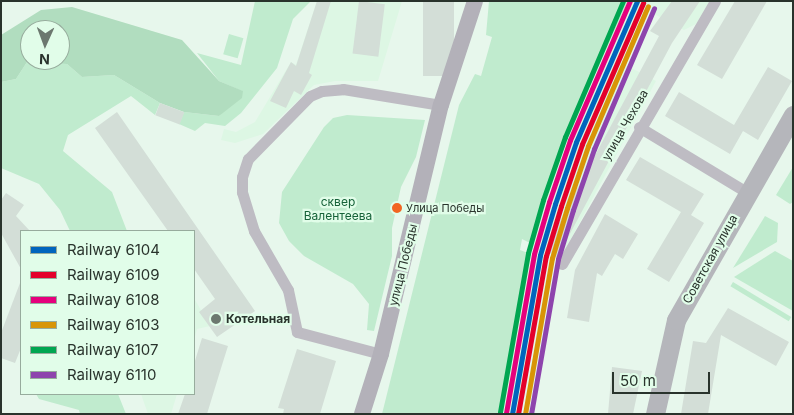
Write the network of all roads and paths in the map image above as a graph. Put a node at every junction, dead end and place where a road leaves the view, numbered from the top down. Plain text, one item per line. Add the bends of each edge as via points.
1 (475, 1) edge
2 (715, 1) edge
3 (442, 105) junction
4 (793, 115) edge
5 (639, 127) junction
6 (748, 193) junction
7 (562, 264) dead end
8 (381, 354) junction
9 (362, 414) edge
10 (655, 414) edge

1 - 3 main road, улица Победы
2 - 5 street, улица Чехова
3 - 8 main road, улица Победы
3 - 8 street via 343,89 322,91 310,96 248,160 242,177 242,192 254,231 288,290 297,332
4 - 6 main road, Советская улица
5 - 6 street
5 - 7 street, улица Чехова
6 - 10 main road, Советская улица via 676,320
8 - 9 main road, улица Победы

